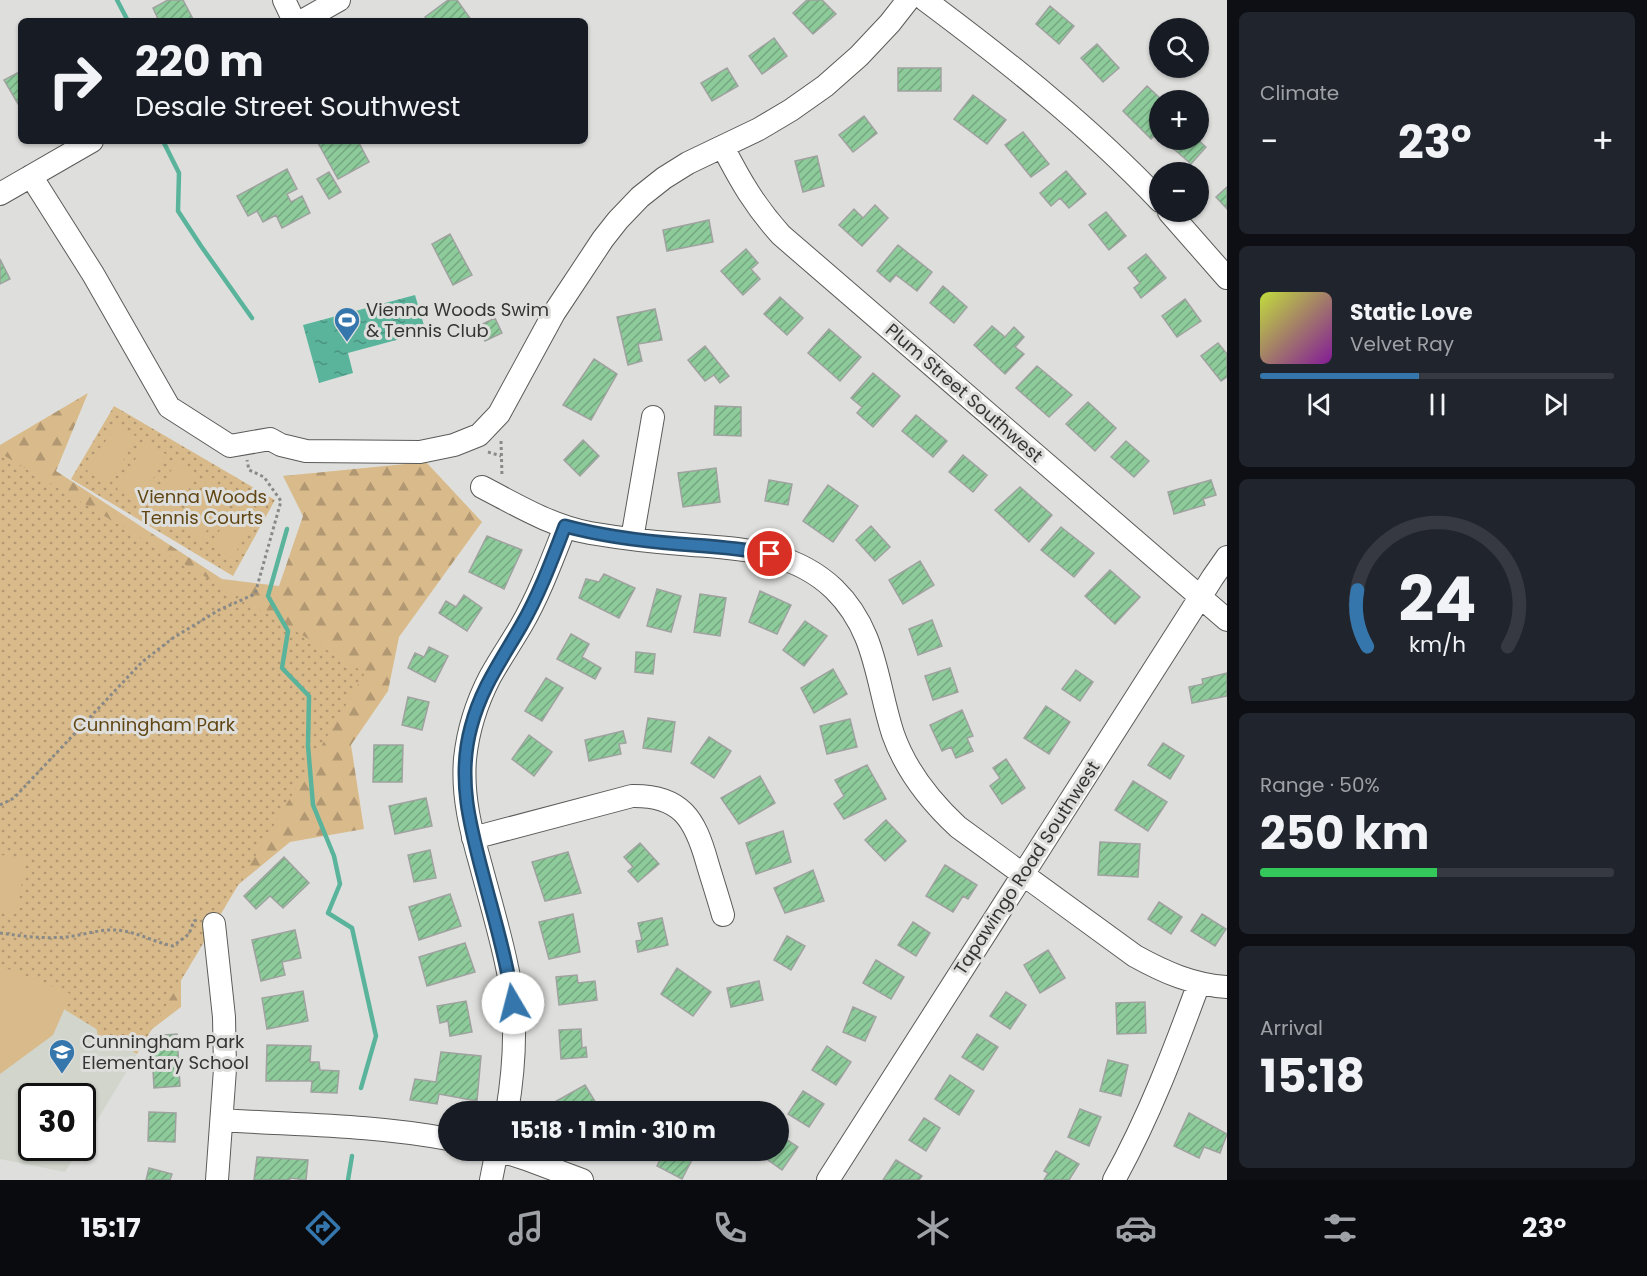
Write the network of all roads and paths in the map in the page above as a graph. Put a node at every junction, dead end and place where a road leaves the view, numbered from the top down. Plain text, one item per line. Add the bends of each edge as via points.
1 (284, 0) edge
2 (339, 0) edge
3 (908, 0) edge
4 (925, 0) edge
5 (293, 18) edge
6 (307, 18) edge
7 (87, 144) edge
8 (723, 147) junction
9 (31, 176) junction
10 (2, 188) edge
11 (1149, 190) edge
12 (1179, 222) edge
13 (1227, 279) edge
14 (499, 414) junction
15 (653, 417) dead end
16 (244, 444) junction
17 (489, 491) joint
18 (565, 526) junction
19 (632, 539) junction
20 (1227, 557) edge
21 (1200, 597) junction
22 (1227, 620) edge
23 (0, 805) edge
24 (473, 838) junction
25 (1023, 874) junction
26 (723, 915) dead end
27 (214, 924) joint
28 (0, 933) edge
29 (1199, 983) junction
30 (1227, 987) edge
31 (509, 1101) edge
32 (222, 1120) junction
33 (438, 1137) edge
34 (495, 1161) edge
35 (531, 1161) edge
36 (1121, 1177) edge
37 (217, 1180) edge
38 (491, 1180) edge
39 (582, 1180) edge
40 (828, 1180) edge

1 - 5 street
2 - 6 street
3 - 8 street via 860,56 825,86 792,110
4 - 11 street via 1045,93
7 - 9 street
8 - 14 street via 664,178 618,220 554,313
8 - 21 street, Plum Street Southwest via 742,185 781,235
9 - 10 street
9 - 16 street via 169,407 230,446
12 - 13 street
14 - 16 street via 479,435 420,452 306,451 270,439
14 - 17 path via 502,483
15 - 19 street
16 - 23 path via 249,470 264,477 281,501 255,594 219,610 142,662 14,798
17 - 18 street
18 - 19 street
18 - 24 street via 522,625 478,702 470,729 465,789
19 - 25 street via 770,554 814,573 833,589 861,625 871,648 894,736 921,788 958,827
20 - 21 street, Tapawingo Road Southwest
21 - 22 street, Plum Street Southwest
21 - 25 street, Tapawingo Road Southwest
24 - 26 street via 632,796 661,799 687,816 696,829
24 - 31 street via 508,969 513,1003
25 - 29 street via 1134,956
25 - 40 street, Tapawingo Road Southwest
27 - 28 path via 211,917 194,921 189,934 173,946 136,933 113,930 40,938
27 - 32 street via 225,1017
29 - 30 street
29 - 36 street
32 - 33 street
32 - 37 street
34 - 38 street
35 - 39 street

